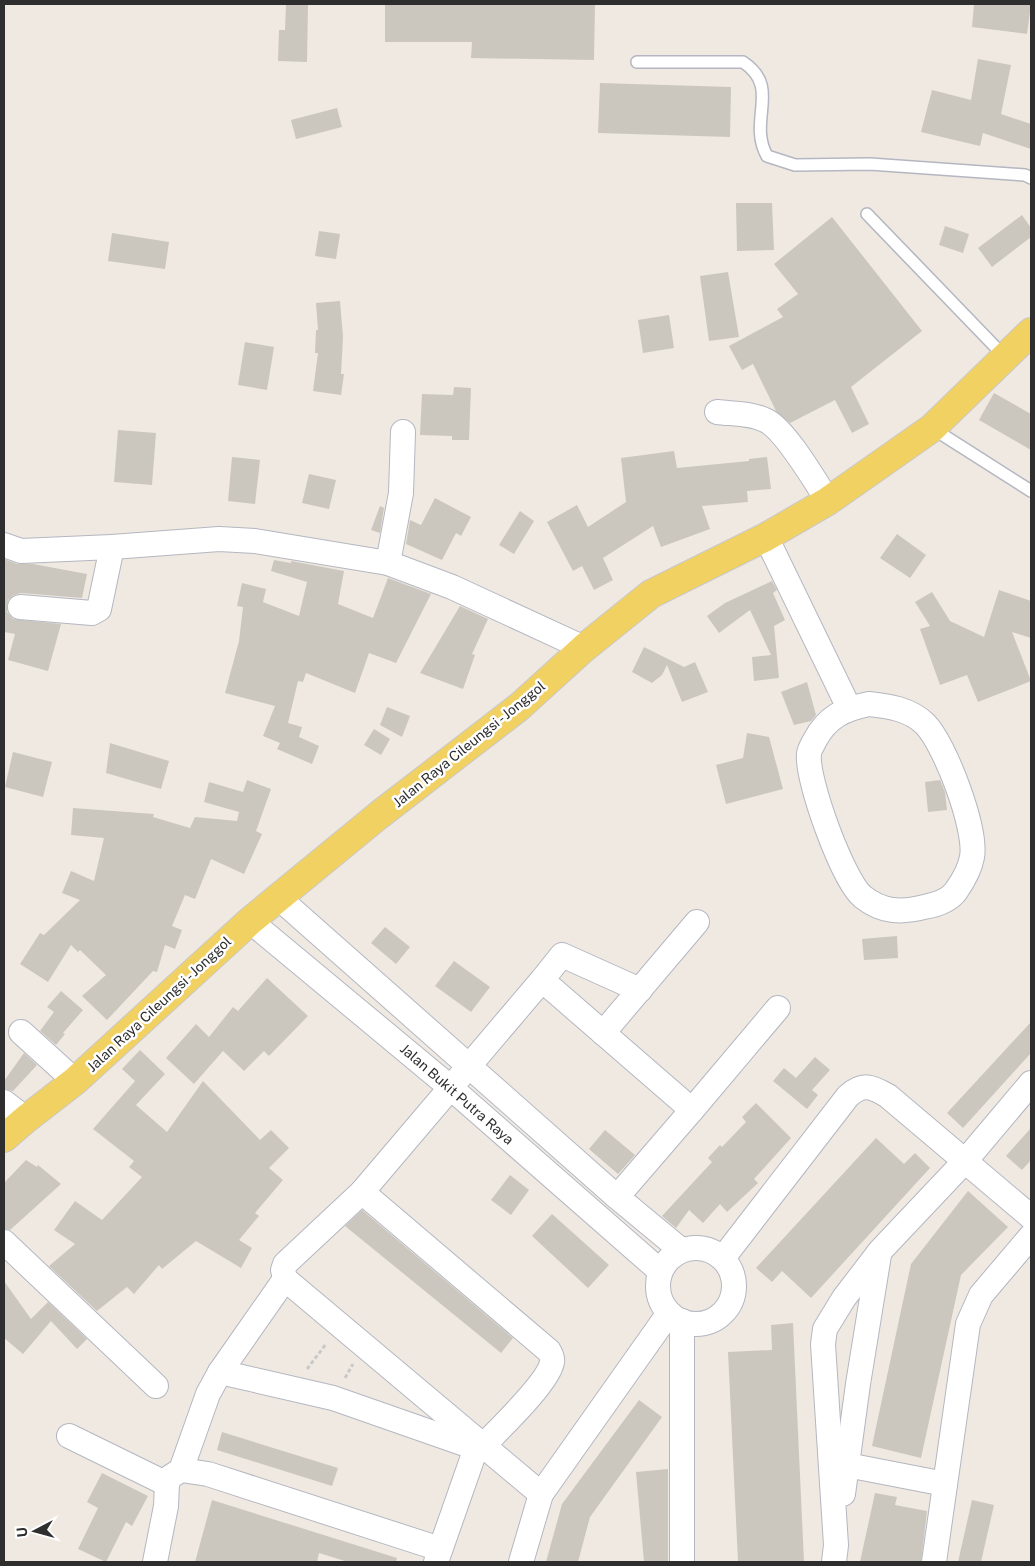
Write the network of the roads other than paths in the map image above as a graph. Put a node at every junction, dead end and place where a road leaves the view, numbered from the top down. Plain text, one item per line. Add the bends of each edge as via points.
1 (637, 62) dead end
2 (1031, 178) edge
3 (867, 214) dead end
4 (1031, 332) edge
5 (1006, 358) junction
6 (717, 412) dead end
7 (932, 428) junction
8 (403, 432) dead end
9 (1031, 491) edge
10 (828, 501) junction
11 (766, 537) junction
12 (4, 545) edge
13 (112, 548) junction
14 (388, 563) junction
15 (20, 607) dead end
16 (584, 648) junction
17 (849, 708) junction
18 (280, 899) junction
19 (250, 921) junction
20 (697, 922) dead end
21 (542, 980) junction
22 (640, 990) junction
23 (778, 1008) dead end
24 (21, 1032) dead end
25 (604, 1033) junction
26 (470, 1065) junction
27 (76, 1081) junction
28 (1031, 1084) edge
29 (451, 1088) junction
30 (4, 1102) edge
31 (692, 1110) junction
32 (26, 1119) junction
33 (4, 1138) edge
34 (966, 1160) junction
35 (362, 1192) junction
36 (617, 1198) junction
37 (1031, 1217) edge
38 (1031, 1236) edge
39 (4, 1242) edge
40 (681, 1250) junction
41 (880, 1252) junction
42 (723, 1258) junction
43 (660, 1271) junction
44 (285, 1279) junction
45 (682, 1320) junction
46 (220, 1372) junction
47 (826, 1373) junction
48 (858, 1384) junction
49 (156, 1386) dead end
50 (69, 1436) dead end
51 (479, 1447) junction
52 (848, 1465) junction
53 (174, 1477) junction
54 (944, 1484) junction
55 (541, 1494) junction
56 (835, 1554) edge
57 (438, 1556) edge
58 (155, 1562) edge
59 (521, 1562) edge
60 (682, 1562) edge
61 (697, 1562) edge
62 (934, 1562) edge

1 - 2 lane via 743,62 755,70 762,85 758,134 767,156 795,165 870,164
3 - 5 lane
4 - 5 main road, Jalan Raya Cileungsi - Jonggol
5 - 7 main road, Jalan Raya Cileungsi - Jonggol
6 - 10 street via 756,417 768,422 790,446
7 - 9 lane
7 - 10 main road, Jalan Raya Cileungsi - Jonggol
8 - 14 street via 401,493
10 - 11 main road, Jalan Raya Cileungsi - Jonggol
11 - 16 main road, Jalan Raya Cileungsi - Jonggol via 651,594
11 - 17 street
12 - 13 street via 21,551
13 - 14 street via 219,539 256,541
13 - 15 street via 99,609 92,613
14 - 16 street via 452,587
16 - 18 main road, Jalan Raya Cileungsi - Jonggol via 519,707 379,815
17 - 17 street via 832,718 820,731 809,753 821,809 843,868 862,897 889,911 908,911 952,897 965,878 972,857 971,835 956,780 942,750 924,723 905,712 868,704
18 - 19 main road, Jalan Raya Cileungsi - Jonggol
18 - 26 street
19 - 27 main road, Jalan Raya Cileungsi - Jonggol
19 - 29 street, Jalan Bukit Putra Raya
20 - 22 street
21 - 22 street via 562,955
21 - 25 street
21 - 26 street
22 - 25 street
23 - 31 street
24 - 27 street
25 - 31 street
26 - 29 street
26 - 36 street
27 - 32 main road, Jalan Raya Cileungsi - Jonggol
28 - 34 street
29 - 35 street
29 - 43 street, Jalan Bukit Putra Raya
30 - 32 street
31 - 36 street
32 - 33 main road, Jalan Raya Cileungsi - Jonggol
34 - 37 street
34 - 41 street
34 - 42 street via 888,1096 871,1086 860,1087 848,1096
35 - 44 street via 285,1264
35 - 51 street via 549,1351 553,1360 550,1369 524,1402
36 - 40 street
38 - 54 street via 981,1295 968,1324
39 - 49 street
40 - 42 street via 696,1247 710,1250
40 - 43 street
41 - 47 street via 844,1298 825,1329
41 - 48 street
42 - 45 street via 731,1271 732,1300 723,1313 711,1321
43 - 45 street via 657,1286 661,1301
44 - 46 street
44 - 51 street
45 - 55 street
45 - 60 street
45 - 61 street
46 - 51 street via 333,1398
46 - 53 street
47 - 48 street
47 - 56 street
48 - 52 street
50 - 53 street
51 - 55 street
51 - 57 street
52 - 54 street
52 - 56 street
53 - 57 street via 208,1474
53 - 58 street
54 - 62 street
55 - 59 street

